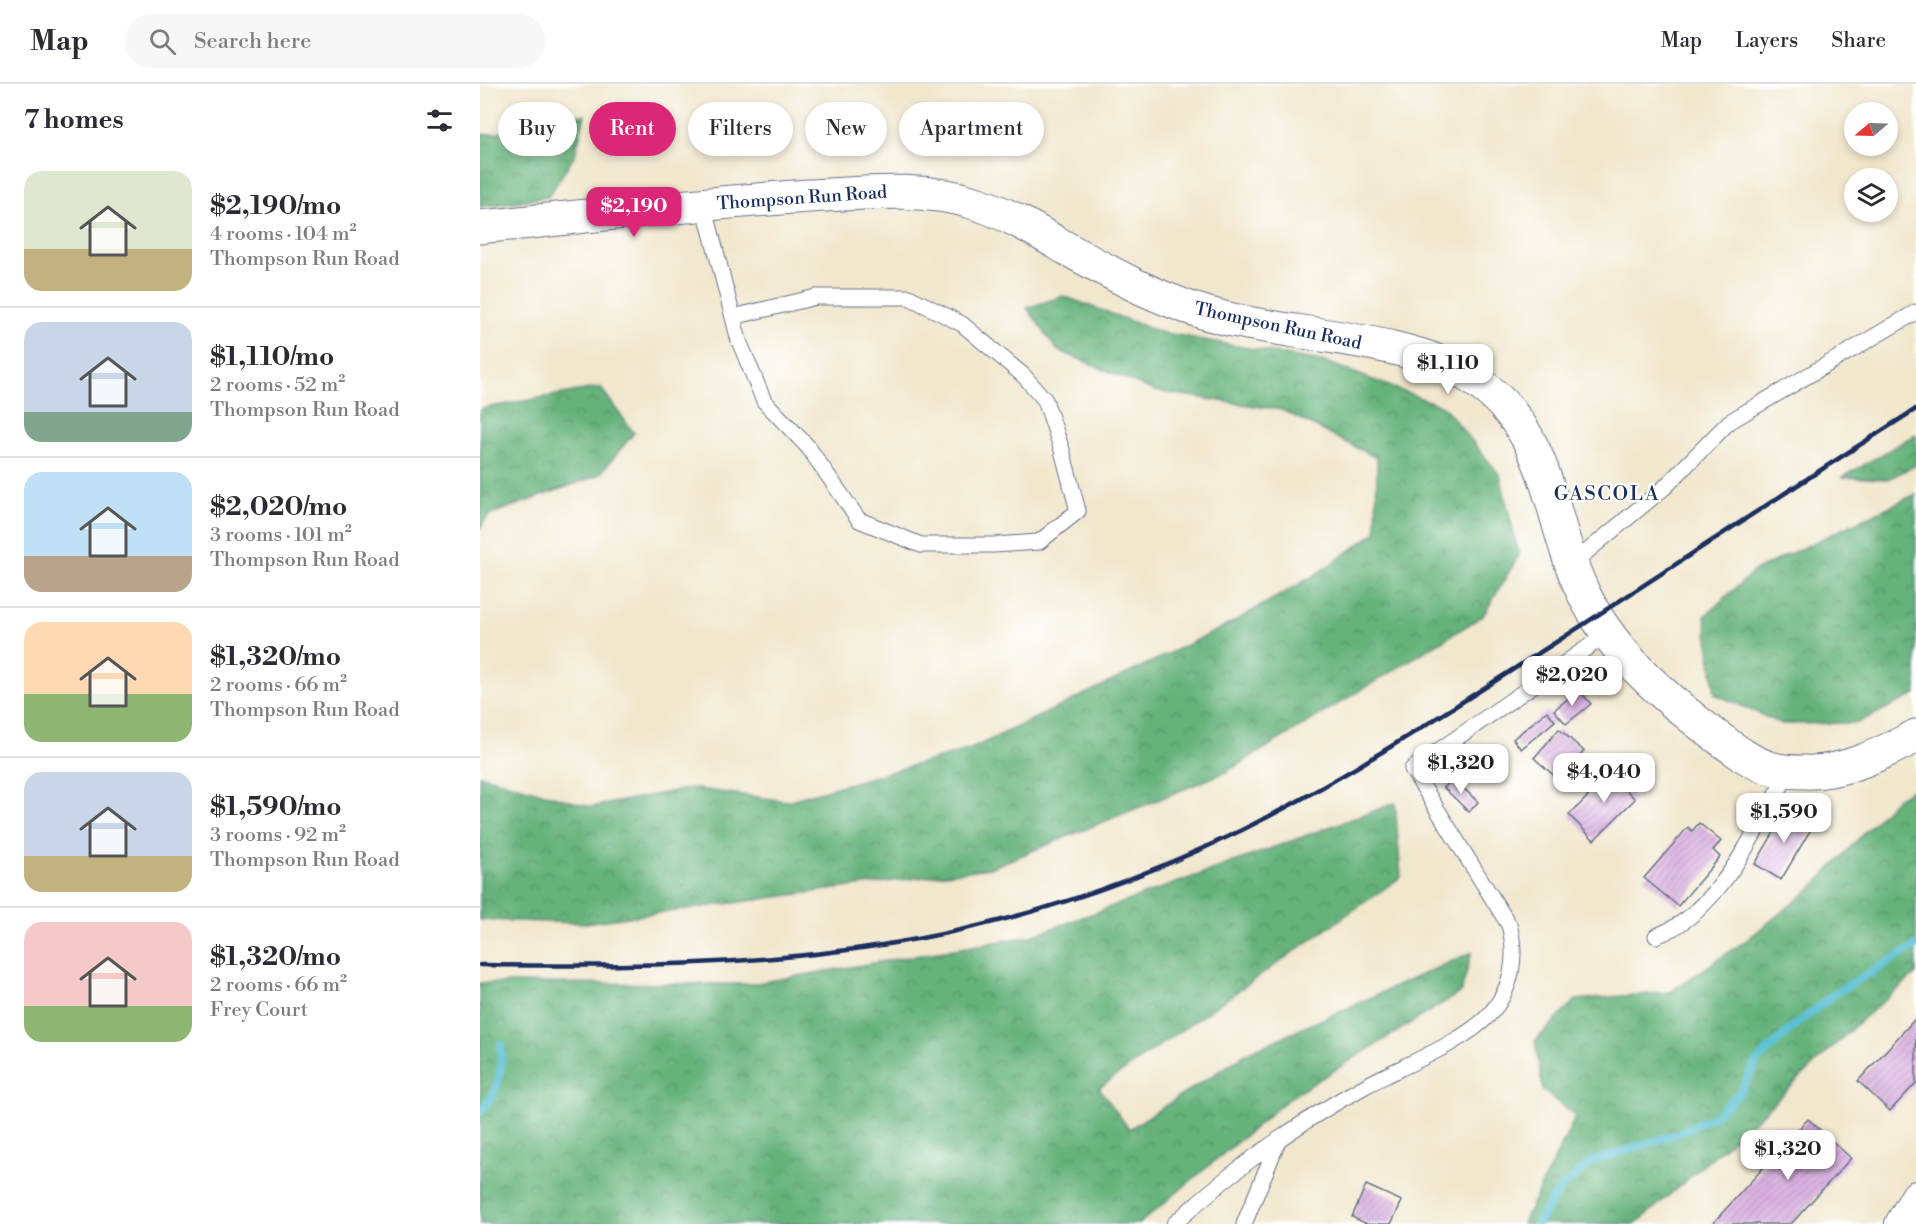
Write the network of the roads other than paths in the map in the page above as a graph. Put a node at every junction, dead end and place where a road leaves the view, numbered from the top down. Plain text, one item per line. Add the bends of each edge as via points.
1 (704, 205) junction
2 (480, 227) edge
3 (1916, 312) edge
4 (733, 317) junction
5 (1572, 564) junction
6 (1607, 634) junction
7 (1916, 736) edge
8 (1790, 771) junction
9 (1656, 936) dead end
10 (1279, 1139) junction
11 (1916, 1196) edge
12 (1174, 1224) edge
13 (1244, 1224) edge
14 (1900, 1224) edge

1 - 2 street, Thompson Run Road
1 - 4 lane
1 - 5 street, Thompson Run Road via 886,191 946,196 1016,219 1136,287 1184,307 1224,318 1396,349 1439,362 1471,378 1497,399 1532,445 1545,473
3 - 5 lane via 1729,422 1665,487
4 - 4 lane via 764,401 808,447 859,520 921,545 993,545 1040,542 1078,511 1045,400 1024,376 962,324 909,297 816,297
5 - 6 street, Thompson Run Road
6 - 8 street, Thompson Run Road via 1639,671 1736,751 1769,768
6 - 10 lane via 1412,769 1509,926 1514,943 1512,973 1505,991 1490,1014 1471,1030 1365,1086
7 - 8 street, Thompson Run Road via 1884,753 1845,766 1809,773
8 - 9 lane via 1728,876 1706,904 1675,929
10 - 12 lane
10 - 13 lane
11 - 14 street

